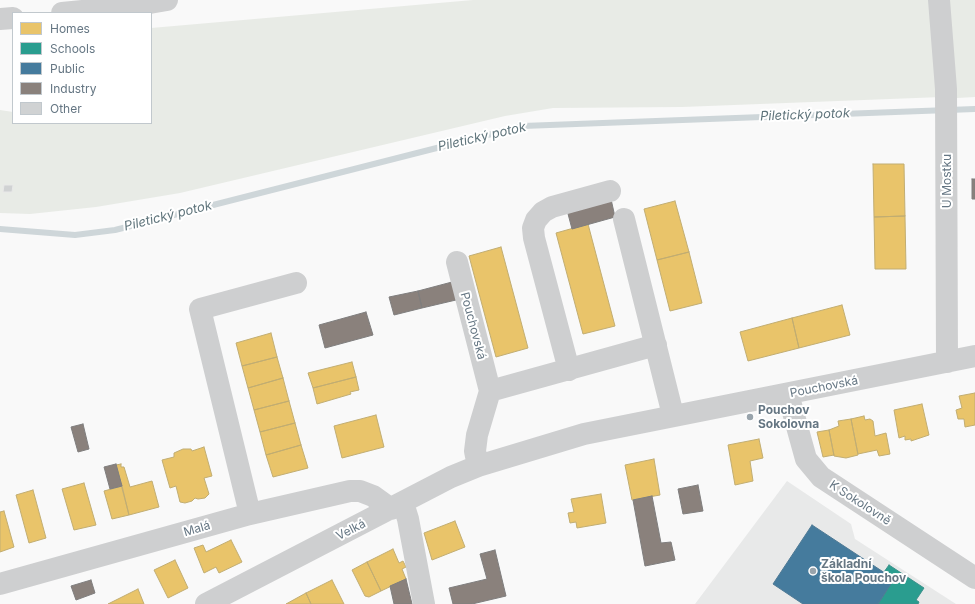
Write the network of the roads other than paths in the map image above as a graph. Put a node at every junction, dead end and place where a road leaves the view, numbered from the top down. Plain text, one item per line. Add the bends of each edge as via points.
1 (167, 0) edge
2 (939, 0) edge
3 (72, 12) edge
4 (12, 18) edge
5 (0, 19) edge
6 (610, 192) dead end
7 (624, 219) dead end
8 (457, 262) dead end
9 (296, 283) dead end
10 (656, 345) junction
11 (975, 356) edge
12 (947, 362) junction
13 (569, 370) junction
14 (490, 391) junction
15 (788, 394) junction
16 (673, 415) junction
17 (478, 466) junction
18 (397, 506) junction
19 (250, 514) junction
20 (975, 578) edge
21 (0, 584) edge
22 (206, 604) edge
23 (424, 604) edge

1 - 3 street
2 - 12 street, U Mostku via 946,89
4 - 5 street
6 - 13 street via 552,207 536,220 534,228 534,238
7 - 10 street
8 - 14 street, Pouchovská
9 - 19 street via 200,309
10 - 13 street
10 - 16 street
11 - 12 street, Pouchovská
12 - 15 street, Pouchovská
13 - 14 street
14 - 17 street via 477,435 475,451
15 - 16 street, Pouchovská
15 - 20 street, K Sokolovně via 806,459 821,477
16 - 17 street, Pouchovská via 584,434
17 - 18 street, Pouchovská
18 - 19 street, Malá via 360,491 350,491
18 - 22 street, Velká
18 - 23 street
19 - 21 street, Malá

